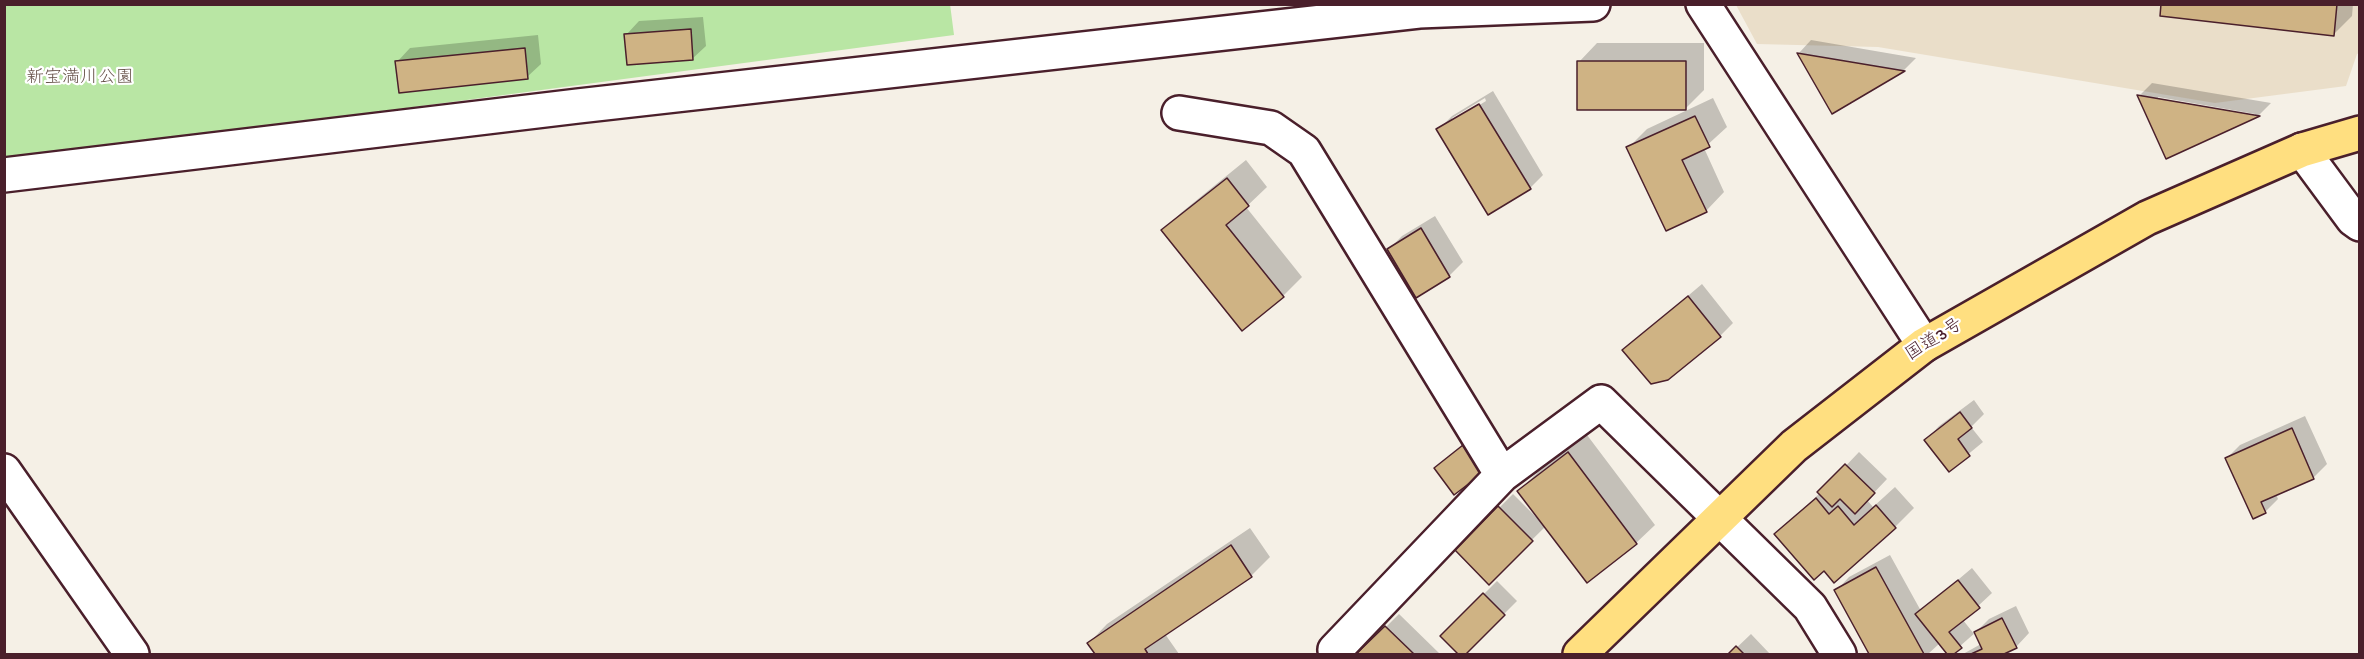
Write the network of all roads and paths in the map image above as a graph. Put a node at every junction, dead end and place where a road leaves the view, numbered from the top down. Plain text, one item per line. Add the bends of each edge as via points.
1 (1593, 4) edge
2 (1703, 4) edge
3 (1179, 113) dead end
4 (2360, 133) edge
5 (2302, 150) junction
6 (4, 175) edge
7 (2360, 224) edge
8 (1924, 345) junction
9 (4, 471) edge
10 (1502, 475) junction
11 (1719, 519) junction
12 (132, 654) edge
13 (1335, 654) edge
14 (1580, 654) edge
15 (1839, 654) edge

1 - 6 street via 1407,12
2 - 8 street
3 - 10 street via 1271,128 1304,151
4 - 5 highway, 国道3号
5 - 7 street
5 - 8 highway, 国道3号 via 2147,218
8 - 11 highway, 国道3号 via 1794,446
9 - 12 street
10 - 11 street via 1601,402
10 - 13 street
11 - 14 highway, 国道3号
11 - 15 street via 1810,607

